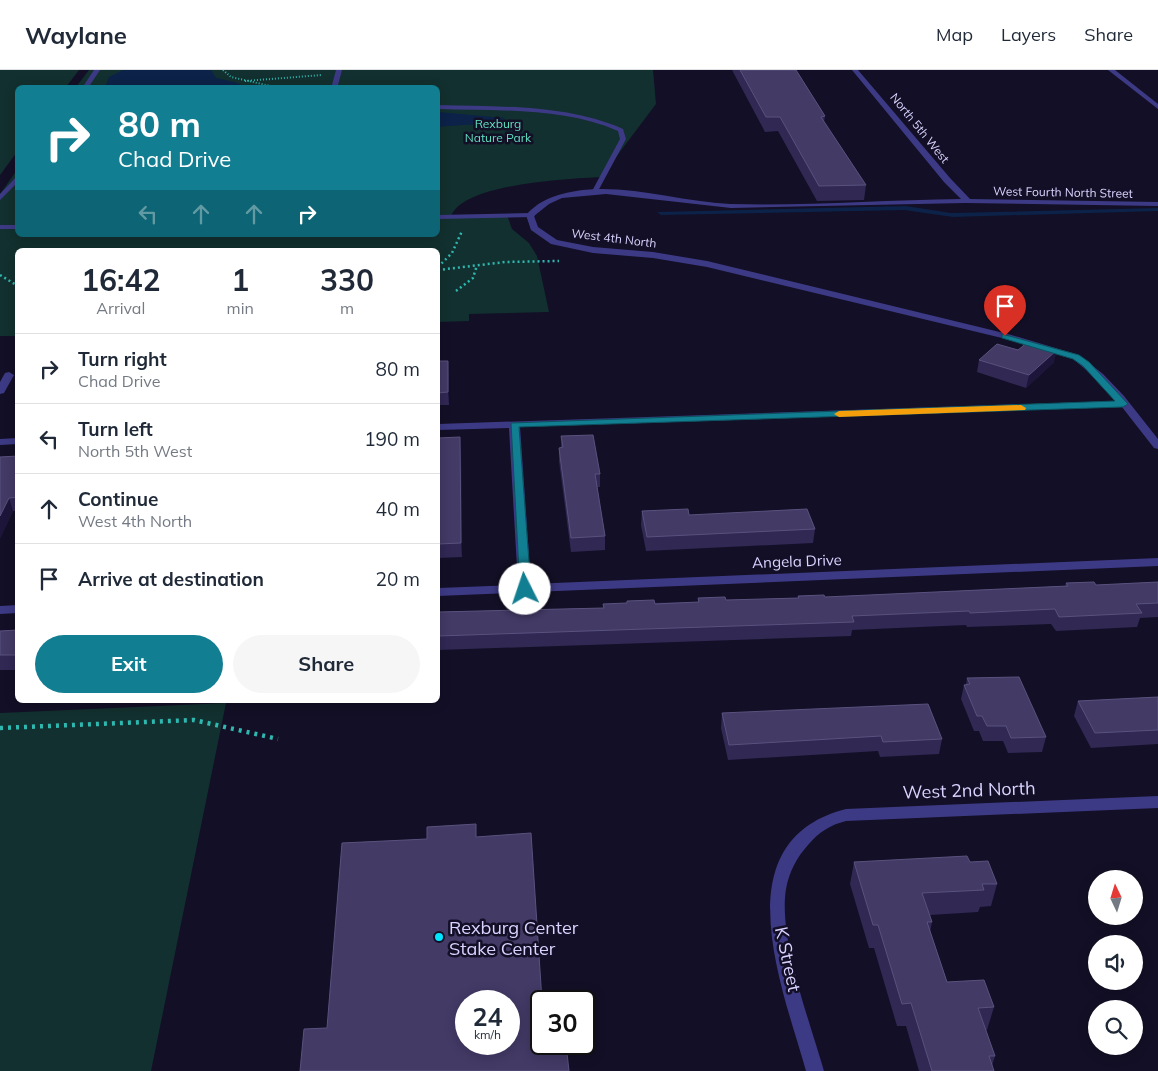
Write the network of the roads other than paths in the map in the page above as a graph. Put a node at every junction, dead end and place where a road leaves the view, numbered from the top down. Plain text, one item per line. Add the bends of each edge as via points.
1 (97, 70) edge
2 (855, 70) edge
3 (1110, 70) edge
4 (338, 72) edge
5 (87, 85) edge
6 (335, 85) edge
7 (440, 106) edge
8 (1158, 107) edge
9 (15, 180) edge
10 (594, 193) junction
11 (0, 198) edge
12 (968, 201) junction
13 (1158, 204) edge
14 (530, 214) junction
15 (440, 217) edge
16 (0, 227) edge
17 (15, 227) edge
18 (9, 375) dead end
19 (0, 391) edge
20 (1123, 404) junction
21 (514, 425) junction
22 (440, 427) edge
23 (15, 441) edge
24 (0, 442) edge
25 (1158, 446) edge
26 (1158, 562) edge
27 (525, 589) junction
28 (440, 592) edge
29 (15, 609) edge
30 (0, 610) edge
31 (1158, 802) edge
32 (795, 850) joint
33 (815, 1071) edge

1 - 5 lane
2 - 12 street, North 5th West
3 - 8 street
4 - 6 lane
7 - 10 lane via 576,117 621,130 623,140
9 - 11 lane
10 - 12 street via 730,206
10 - 14 street via 554,198
12 - 13 street, West Fourth North Street
14 - 15 lane
14 - 20 street, West 4th North via 534,228 554,242 707,264 1076,357
16 - 17 lane
18 - 19 street
20 - 21 street
20 - 25 street
21 - 22 street
21 - 27 street
23 - 24 street
26 - 27 street, Angela Drive
27 - 28 street, Angela Drive
29 - 30 street
31 - 32 street, West 2nd North via 846,815 826,821 804,836
32 - 33 street, K Street via 785,865 777,900 783,950

